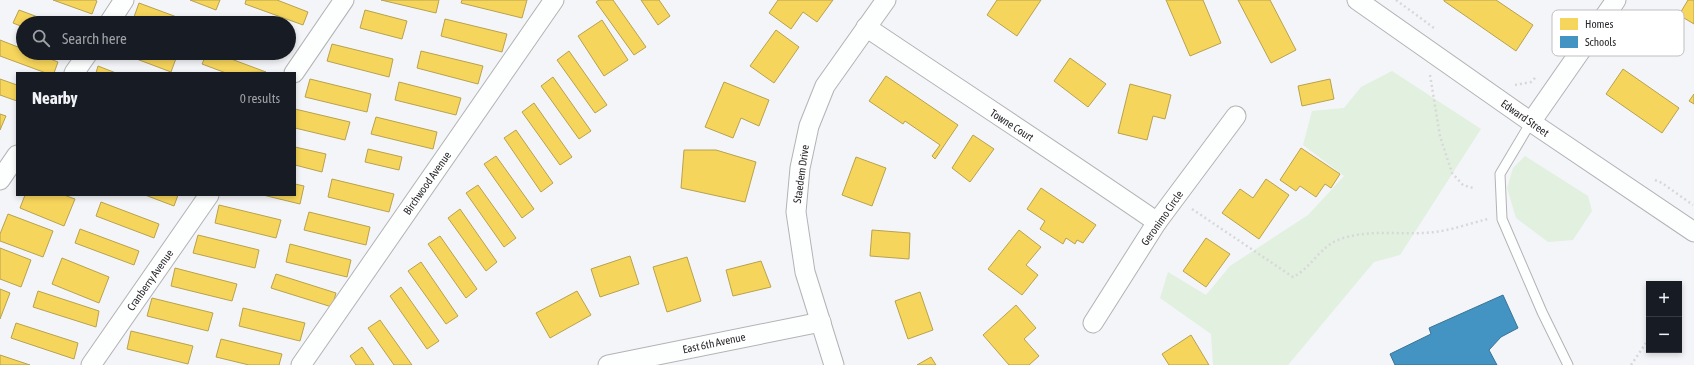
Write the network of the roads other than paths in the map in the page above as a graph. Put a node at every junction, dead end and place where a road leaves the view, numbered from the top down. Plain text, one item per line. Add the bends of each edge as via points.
1 (124, 0) edge
2 (344, 0) edge
3 (554, 0) edge
4 (886, 0) edge
5 (1358, 0) edge
6 (1616, 0) edge
7 (1609, 10) edge
8 (114, 16) edge
9 (866, 27) junction
10 (1577, 56) edge
11 (83, 60) edge
12 (75, 72) edge
13 (295, 72) edge
14 (1236, 116) dead end
15 (1531, 122) junction
16 (16, 156) edge
17 (0, 180) edge
18 (208, 196) edge
19 (1157, 222) junction
20 (1694, 232) edge
21 (821, 322) junction
22 (1093, 323) dead end
23 (91, 365) edge
24 (301, 365) edge
25 (608, 365) edge
26 (834, 365) edge
27 (1568, 365) edge

1 - 8 street
2 - 13 street
3 - 24 street, Birchwood Avenue
4 - 9 street, Staedem Drive
5 - 15 street, Edward Street
6 - 7 street
9 - 19 street, Towne Court via 1086,172
9 - 21 street, Staedem Drive via 825,86 809,126 800,168 796,212 805,272
10 - 15 street
11 - 12 street
14 - 19 street, Geronimo Circle
15 - 20 street, Edward Street
15 - 27 lane via 1500,174 1502,219
16 - 17 street
18 - 23 street, Cranberry Avenue
19 - 22 street, Geronimo Circle
21 - 25 street, East 6th Avenue
21 - 26 street, Staedem Drive

